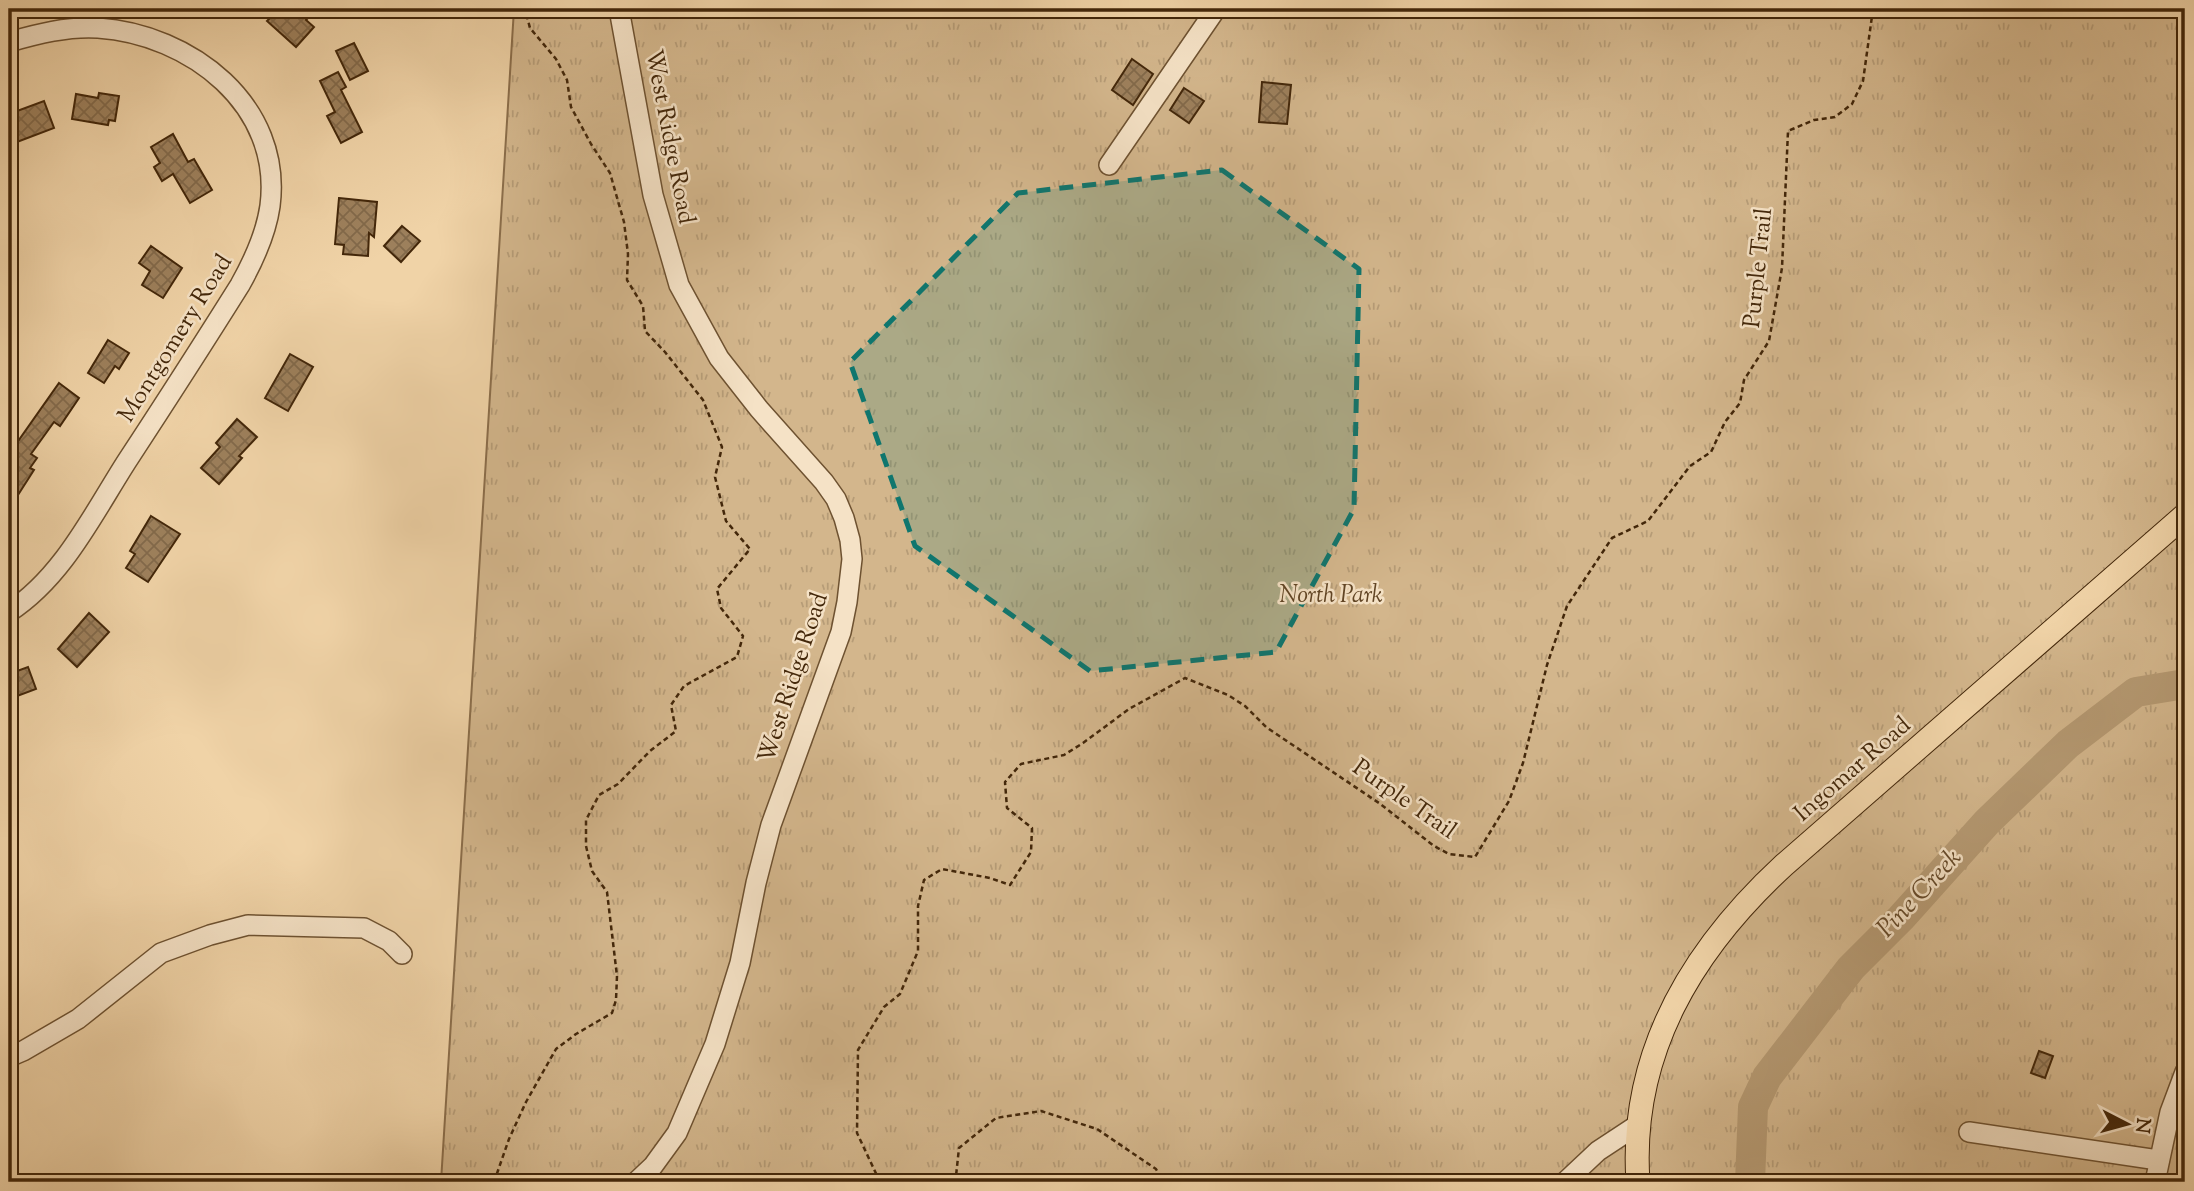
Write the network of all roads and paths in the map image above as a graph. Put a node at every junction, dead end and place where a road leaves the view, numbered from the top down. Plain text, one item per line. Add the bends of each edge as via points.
1 (525, 9) edge
2 (619, 9) edge
3 (1216, 9) edge
4 (1872, 9) edge
5 (9, 42) edge
6 (1109, 165) dead end
7 (2185, 515) edge
8 (9, 612) edge
9 (402, 954) dead end
10 (9, 1056) edge
11 (2185, 1072) edge
12 (1639, 1124) junction
13 (1969, 1132) dead end
14 (2158, 1160) junction
15 (494, 1182) edge
16 (636, 1182) edge
17 (880, 1182) edge
18 (959, 1182) edge
19 (1163, 1182) edge
20 (1565, 1182) edge
21 (1638, 1182) edge
22 (2155, 1182) edge

1 - 15 path via 530,27 567,80 571,107 610,173 624,222 627,279 643,306 645,331 703,400 722,447 715,477 726,521 750,549 717,589 721,608 743,636 737,657 684,686 671,705 676,731 618,784 598,795 586,820 592,871 607,892 616,1000 612,1013 556,1049 526,1102
2 - 16 street, West Ridge Road via 653,195 679,285 736,382 836,499 852,559 841,632 771,825 725,1015 677,1133
3 - 6 street
4 - 17 path, Purple Trail via 1863,81 1852,104 1835,117 1788,131 1778,293 1769,341 1744,380 1740,403 1711,452 1690,466 1648,522 1612,538 1567,606 1523,763 1509,801 1475,857 1449,855 1434,846 1266,727 1245,706 1185,678 1122,713 1064,755 1021,764 1005,782 1007,808 1032,828 1031,852 1010,885 942,869 924,880 918,906 918,951 900,994 884,1007 858,1050 858,1133
5 - 8 street, Montgomery Road via 97,28 143,37 206,65 248,109 265,146 271,204 254,259 240,285 136,448 53,575
7 - 12 main road, Ingomar Road via 1737,909 1680,990 1654,1055
9 - 10 street via 364,928 248,925 161,954 78,1019
11 - 14 street
12 - 20 street via 1598,1151
12 - 21 main road, Ingomar Road
13 - 14 street
14 - 22 street
18 - 19 path via 959,1148 996,1118 1041,1111 1097,1129 1156,1169

